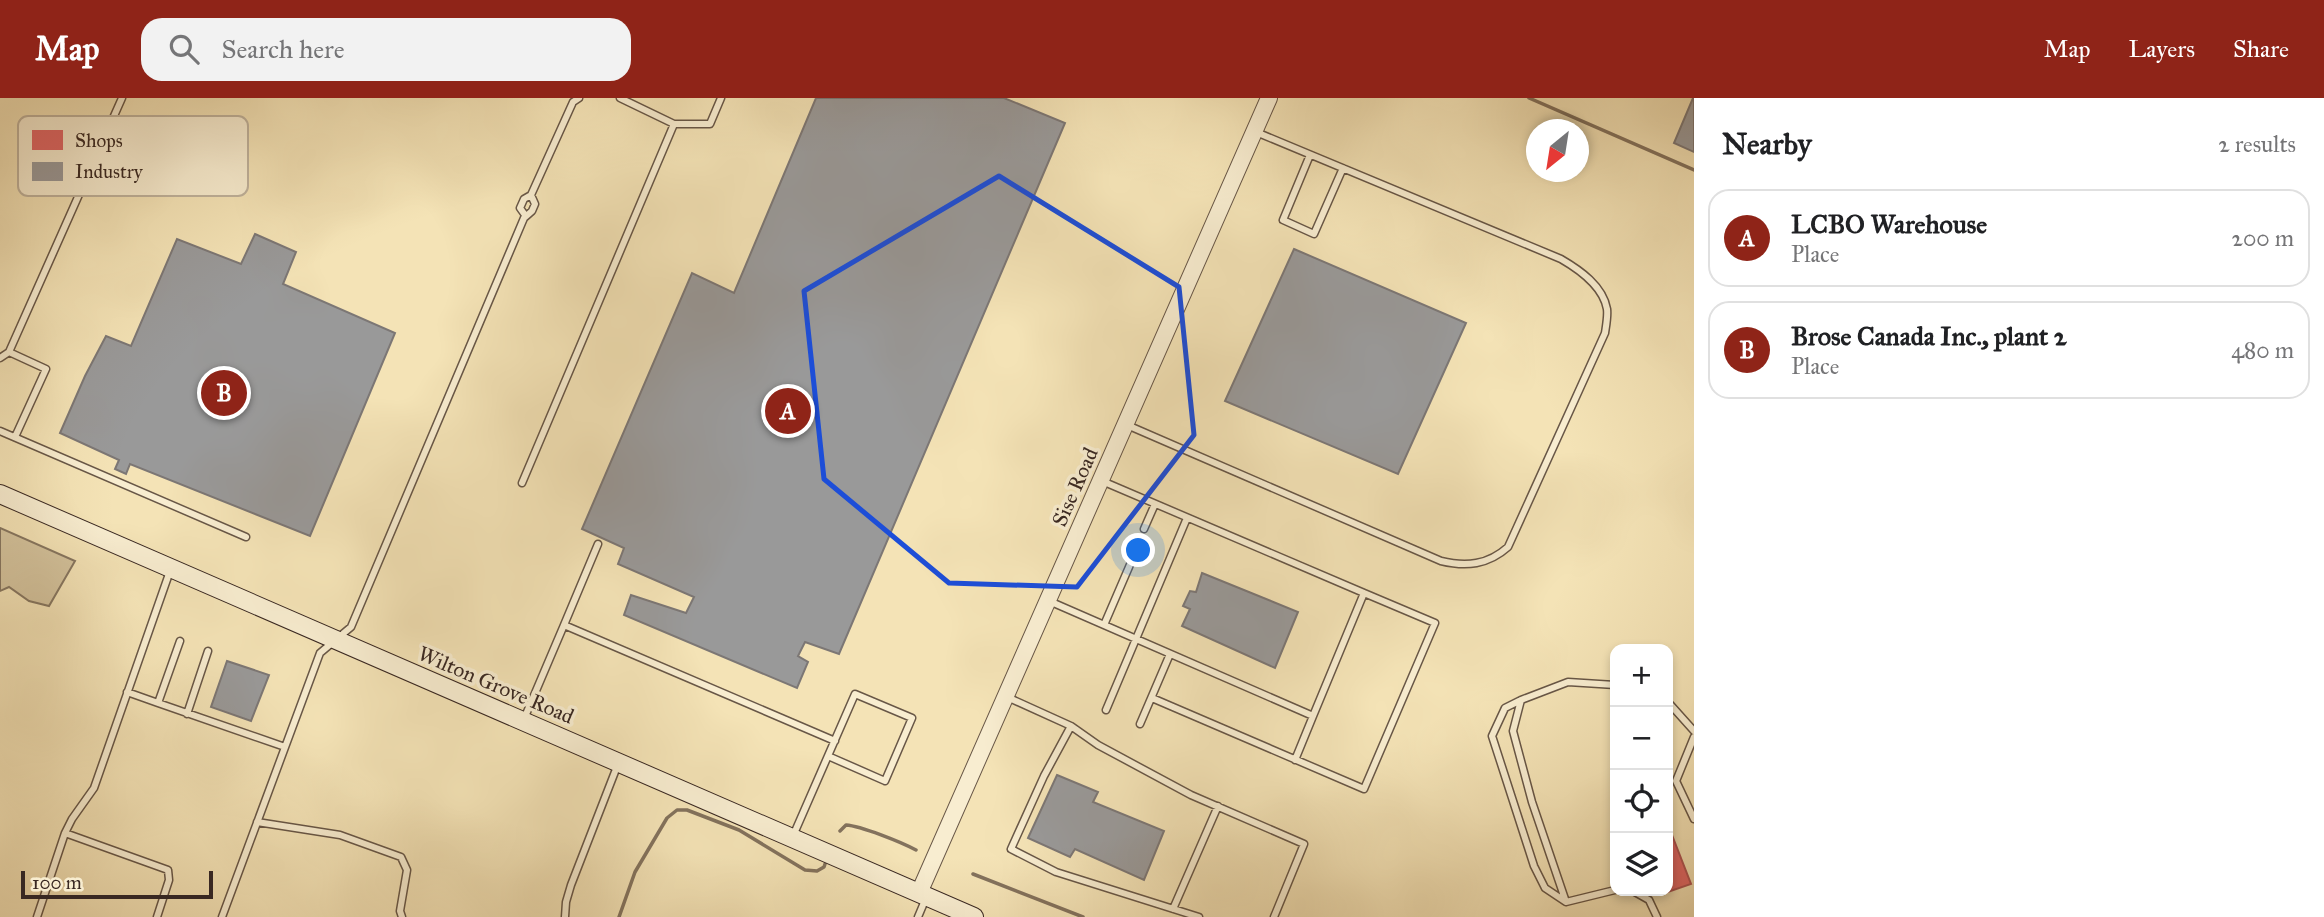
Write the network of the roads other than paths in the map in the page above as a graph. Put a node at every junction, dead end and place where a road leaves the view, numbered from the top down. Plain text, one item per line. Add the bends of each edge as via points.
1 (122, 98) edge
2 (579, 98) edge
3 (620, 98) edge
4 (721, 98) edge
5 (1269, 98) edge
6 (114, 116) edge
7 (674, 124) junction
8 (1255, 131) junction
9 (1310, 155) junction
10 (1343, 168) junction
11 (78, 196) edge
12 (9, 352) junction
13 (0, 358) edge
14 (1125, 424) junction
15 (0, 431) edge
16 (15, 437) junction
17 (1101, 480) junction
18 (522, 483) dead end
19 (0, 494) edge
20 (1155, 504) junction
21 (1187, 519) junction
22 (1144, 529) dead end
23 (246, 537) dead end
24 (598, 544) dead end
25 (1132, 560) dead end
26 (170, 568) junction
27 (1364, 593) junction
28 (1047, 601) junction
29 (564, 625) junction
30 (1104, 625) junction
31 (1136, 639) junction
32 (335, 640) junction
33 (180, 641) dead end
34 (208, 651) dead end
35 (1170, 654) junction
36 (1610, 685) edge
37 (127, 692) junction
38 (1005, 696) junction
39 (1152, 698) junction
40 (1521, 700) junction
41 (158, 703) junction
42 (1672, 707) edge
43 (1106, 710) dead end
44 (187, 714) junction
45 (1313, 716) junction
46 (523, 721) junction
47 (1140, 724) dead end
48 (1071, 726) junction
49 (1694, 731) edge
50 (1694, 737) edge
51 (835, 741) junction
52 (285, 747) junction
53 (828, 756) junction
54 (1295, 760) junction
55 (618, 762) junction
56 (1218, 806) junction
57 (1694, 819) edge
58 (257, 822) junction
59 (65, 833) junction
60 (793, 838) junction
61 (1610, 891) edge
62 (923, 895) junction
63 (1642, 896) edge
64 (1566, 902) junction
65 (1173, 909) junction
66 (37, 917) edge
67 (157, 917) edge
68 (222, 917) edge
69 (402, 917) edge
70 (565, 917) edge
71 (918, 917) edge
72 (974, 917) edge
73 (1199, 917) edge
74 (1274, 917) edge
75 (1657, 917) edge

1 - 6 lane
2 - 32 lane via 573,102 531,195 520,208 525,215 351,627
3 - 7 lane
4 - 7 lane via 710,124
5 - 8 street, Sise Road
7 - 18 lane
8 - 9 lane
8 - 14 street, Sise Road
9 - 10 lane
9 - 10 lane via 1283,220 1314,234
10 - 14 lane via 1561,259 1596,286 1606,309 1605,333 1508,547 1480,563 1441,561
11 - 12 lane
12 - 13 lane
12 - 16 lane via 46,369
14 - 17 street, Sise Road
15 - 16 lane
16 - 23 lane
17 - 20 lane
17 - 28 street, Sise Road
19 - 26 main road, Wilton Grove Road
20 - 21 lane
20 - 22 lane
21 - 27 lane
21 - 31 lane
24 - 29 lane
25 - 30 lane
26 - 32 main road, Wilton Grove Road
26 - 37 lane
27 - 45 lane
27 - 54 lane via 1435,623 1364,789
28 - 30 lane
28 - 38 street, Sise Road
29 - 46 lane
29 - 51 lane
30 - 31 lane
31 - 35 lane
31 - 43 lane
32 - 46 main road, Wilton Grove Road
32 - 52 lane via 320,653
33 - 41 lane
34 - 44 lane
35 - 39 lane
35 - 45 lane
36 - 40 lane via 1567,682
37 - 41 lane
37 - 59 lane via 94,788
38 - 48 lane
38 - 62 street, Sise Road
39 - 47 lane
39 - 54 lane
40 - 64 lane via 1513,731
40 - 64 lane via 1505,708 1492,736 1534,866 1545,888
41 - 44 lane
42 - 49 lane
44 - 52 lane
45 - 54 lane
46 - 55 main road, Wilton Grove Road
48 - 56 lane via 1098,745
48 - 65 lane via 1011,849 1056,872
50 - 57 lane via 1676,781
51 - 53 lane
51 - 53 lane via 855,694 912,718 885,781
52 - 58 lane
53 - 60 lane
55 - 60 main road, Wilton Grove Road
55 - 70 lane via 571,885
56 - 65 lane
56 - 74 lane via 1304,844
58 - 68 lane
58 - 69 lane via 340,835 401,858 407,870
59 - 66 lane
59 - 67 lane via 168,870
60 - 62 main road, Wilton Grove Road
61 - 64 lane
62 - 71 lane
62 - 72 main road, Wilton Grove Road
63 - 75 lane
65 - 73 lane

